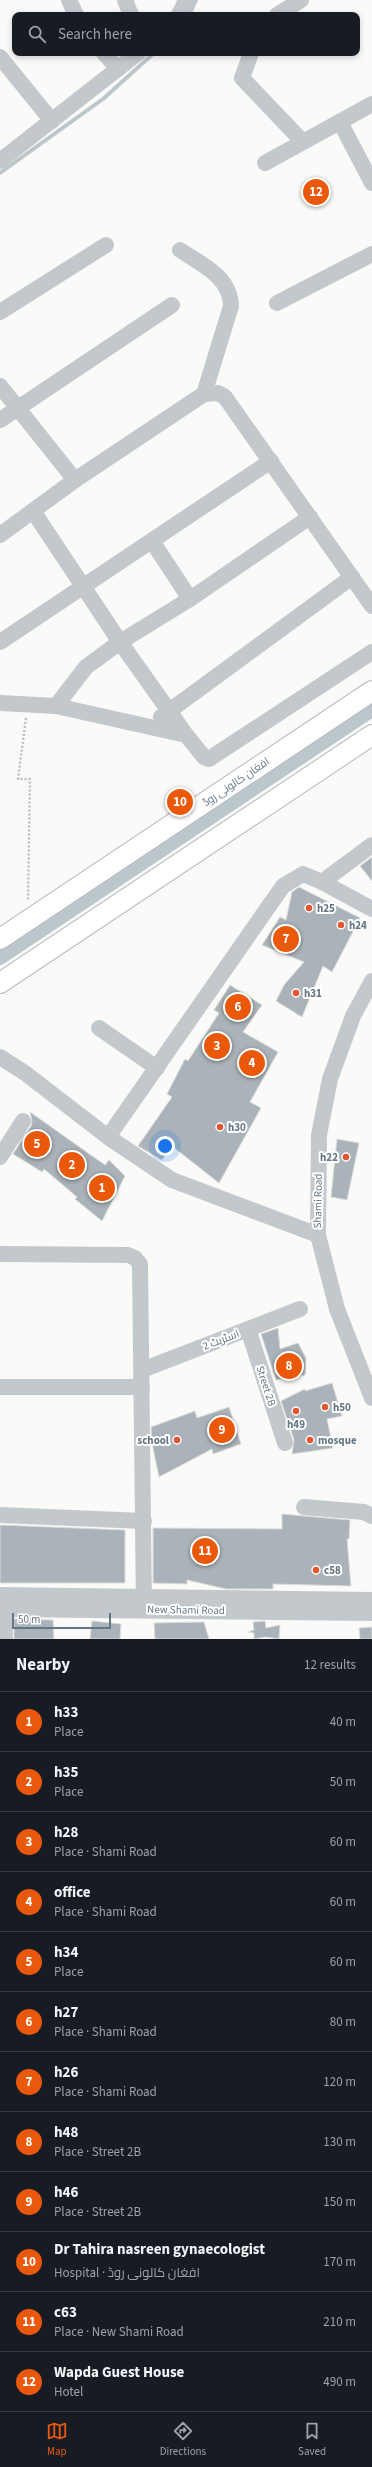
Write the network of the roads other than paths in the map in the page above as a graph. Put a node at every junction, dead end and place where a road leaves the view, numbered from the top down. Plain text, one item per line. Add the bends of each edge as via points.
1 (69, 0) edge
2 (125, 0) edge
3 (186, 0) edge
4 (301, 0) edge
5 (75, 12) edge
6 (129, 12) edge
7 (180, 12) edge
8 (282, 12) edge
9 (107, 56) edge
10 (134, 56) edge
11 (250, 56) edge
12 (0, 57) edge
13 (118, 69) junction
14 (372, 104) edge
15 (52, 121) junction
16 (340, 122) junction
17 (303, 142) junction
18 (0, 161) edge
19 (265, 163) dead end
20 (372, 183) edge
21 (106, 245) dead end
22 (180, 250) dead end
23 (372, 254) edge
24 (277, 303) dead end
25 (172, 304) dead end
26 (0, 312) edge
27 (0, 386) edge
28 (204, 394) junction
29 (17, 409) junction
30 (0, 420) edge
31 (272, 461) junction
32 (75, 480) junction
33 (32, 512) junction
34 (310, 518) junction
35 (0, 535) edge
36 (152, 540) junction
37 (352, 577) junction
38 (83, 586) junction
39 (190, 599) junction
40 (372, 606) edge
41 (0, 642) edge
42 (120, 642) junction
43 (372, 652) edge
44 (372, 691) edge
45 (0, 703) edge
46 (56, 706) junction
47 (169, 710) junction
48 (150, 727) junction
49 (186, 735) junction
50 (372, 735) edge
51 (372, 845) edge
52 (322, 882) junction
53 (372, 908) edge
54 (0, 939) edge
55 (372, 981) edge
56 (0, 983) edge
57 (99, 1028) dead end
58 (0, 1057) edge
59 (157, 1068) junction
60 (23, 1120) dead end
61 (108, 1137) junction
62 (0, 1157) edge
63 (318, 1235) junction
64 (0, 1254) edge
65 (300, 1309) dead end
66 (248, 1329) junction
67 (142, 1370) junction
68 (0, 1386) edge
69 (142, 1387) junction
70 (372, 1398) edge
71 (285, 1443) dead end
72 (304, 1507) dead end
73 (0, 1515) edge
74 (372, 1516) edge
75 (144, 1520) junction
76 (372, 1600) edge
77 (144, 1603) junction
78 (1, 1604) edge
79 (372, 1613) edge
80 (5, 1639) edge

1 - 5 street
2 - 6 street
3 - 7 street
4 - 8 street
9 - 13 street
10 - 13 street
11 - 17 street via 242,78
12 - 15 street
13 - 15 street
14 - 16 street
15 - 18 street
16 - 17 street
16 - 20 street
17 - 19 street
21 - 26 street
22 - 28 street via 222,278 231,294 231,306
23 - 24 street
25 - 29 street
27 - 29 street
28 - 31 street via 218,393 225,397
28 - 32 street
29 - 30 street
29 - 32 street
31 - 34 street
31 - 36 street
32 - 33 street
33 - 35 street
33 - 38 street
34 - 37 street
34 - 39 street
36 - 38 street
36 - 39 street
37 - 40 street
37 - 47 street
38 - 41 street
38 - 42 street
39 - 42 street
42 - 46 street via 86,667
42 - 47 street
43 - 49 street via 209,759 204,757
44 - 54 main road, افغان کالونی روڈ
45 - 46 street
46 - 48 street
47 - 48 street
47 - 49 street
48 - 49 street
50 - 56 main road
51 - 52 street
52 - 53 street
52 - 59 street via 303,874 283,886
55 - 63 street, Shami Road via 353,1016 330,1079 319,1135
57 - 59 street
58 - 61 street via 25,1073
59 - 61 street
60 - 62 street
61 - 63 street via 172,1180
63 - 70 street, Shami Road via 337,1309
64 - 67 street via 128,1255 135,1258 140,1264
65 - 66 street, اسٹریٹ 2
66 - 67 street, اسٹریٹ 2
66 - 71 street, Street 2B
67 - 69 street
68 - 69 street
69 - 75 street
72 - 74 street via 364,1512
73 - 75 street
75 - 77 street
76 - 77 street, New Shami Road
77 - 78 street, New Shami Road
77 - 79 street, New Shami Road
78 - 80 street

